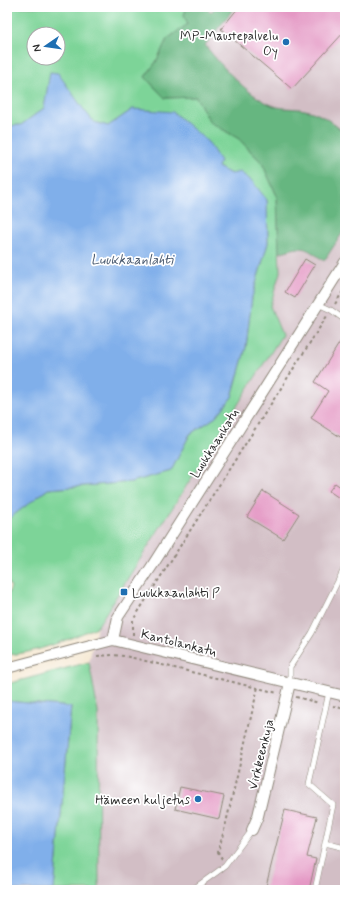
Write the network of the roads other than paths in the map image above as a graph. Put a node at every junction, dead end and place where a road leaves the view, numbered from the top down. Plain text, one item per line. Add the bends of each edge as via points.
1 (345, 262) edge
2 (318, 304) junction
3 (345, 320) edge
4 (345, 566) edge
5 (113, 640) junction
6 (7, 668) edge
7 (290, 683) junction
8 (329, 692) junction
9 (345, 696) edge
10 (252, 830) joint
11 (325, 843) junction
12 (345, 848) edge
13 (192, 890) edge
14 (315, 890) edge

1 - 2 street, Luukkaankatu
2 - 3 lane
2 - 5 street, Luukkaankatu via 118,617
4 - 7 lane via 312,633 290,667
5 - 6 street, Kantolankatu
5 - 7 street, Kantolankatu
7 - 8 street, Kantolankatu
7 - 10 street, Virkkeenkuja via 258,816
8 - 9 street, Kantolankatu
8 - 11 lane via 309,784 333,805
10 - 13 lane via 225,866
11 - 12 lane
11 - 14 lane

